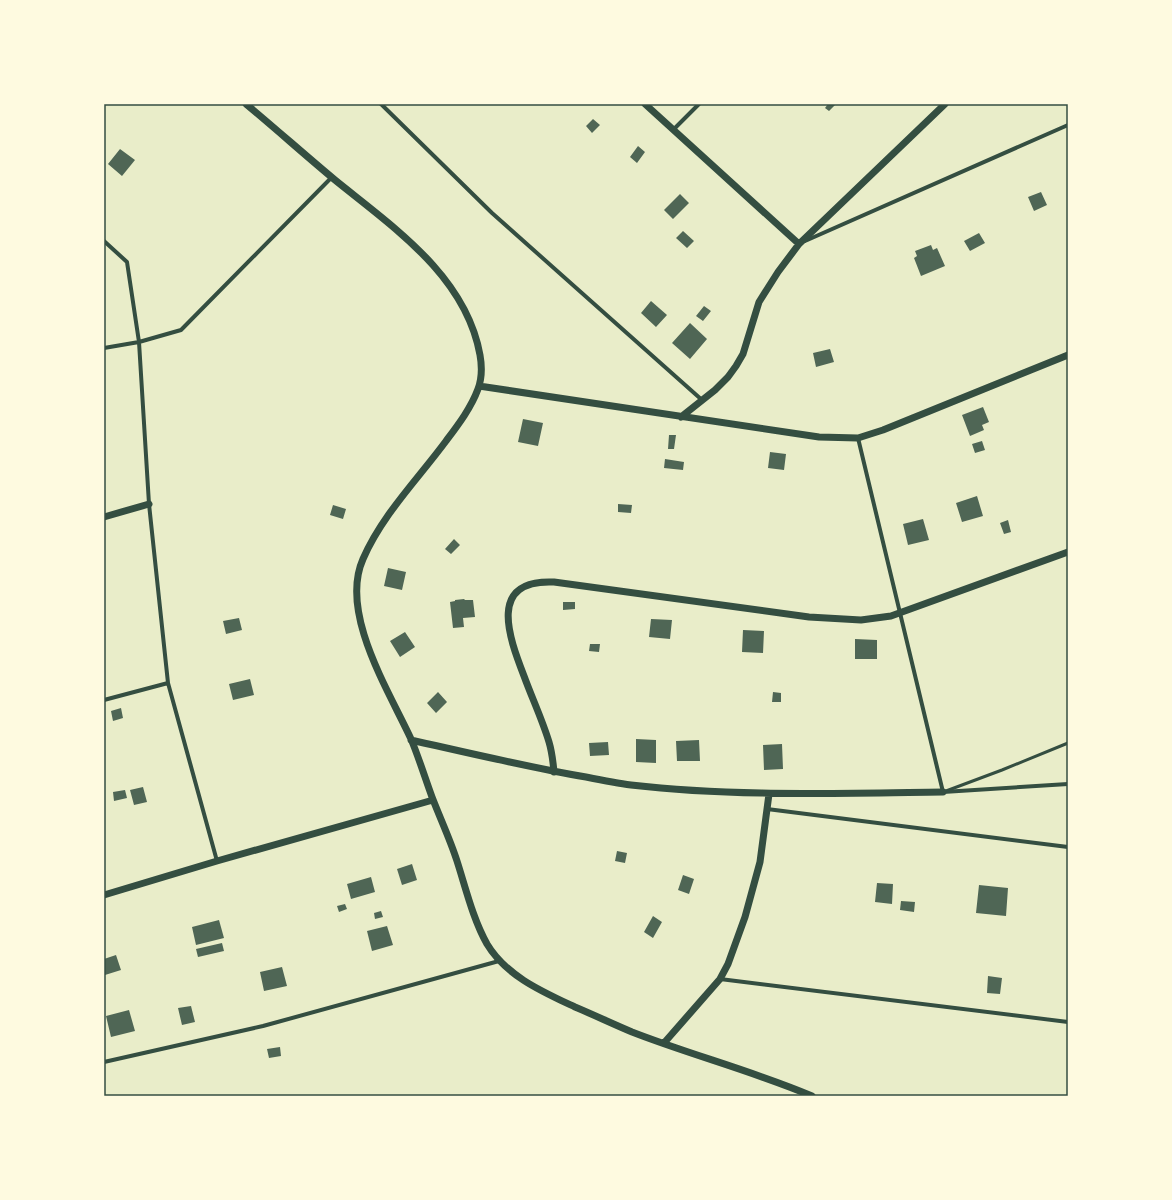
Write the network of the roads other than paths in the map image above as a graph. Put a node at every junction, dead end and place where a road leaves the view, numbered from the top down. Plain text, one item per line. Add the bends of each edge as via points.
1 (246, 104) edge
2 (381, 104) edge
3 (645, 104) edge
4 (699, 104) edge
5 (945, 104) edge
6 (1068, 125) edge
7 (673, 130) junction
8 (332, 177) junction
9 (104, 241) edge
10 (799, 244) junction
11 (139, 342) junction
12 (104, 348) edge
13 (1068, 356) edge
14 (479, 386) junction
15 (702, 400) junction
16 (681, 417) junction
17 (858, 438) junction
18 (149, 504) junction
19 (104, 517) edge
20 (1068, 552) edge
21 (900, 613) junction
22 (168, 683) junction
23 (104, 700) edge
24 (411, 740) junction
25 (1068, 743) edge
26 (554, 772) junction
27 (1068, 784) edge
28 (943, 792) junction
29 (769, 794) junction
30 (433, 800) junction
31 (768, 809) junction
32 (1068, 847) edge
33 (217, 861) junction
34 (104, 895) edge
35 (499, 961) junction
36 (720, 979) junction
37 (1068, 1022) edge
38 (664, 1043) junction
39 (104, 1062) edge
40 (812, 1096) edge

1 - 8 street
2 - 15 street via 492,213
3 - 7 street
4 - 7 street
5 - 10 street
6 - 10 street
7 - 10 street
8 - 11 street via 181,330
8 - 14 street via 413,245 451,287 475,334 482,370
9 - 11 street via 127,262
10 - 15 street via 759,302 743,354 736,366 724,381
11 - 12 street
11 - 18 street
13 - 17 street
14 - 16 street
14 - 24 street via 460,422 392,510 373,540 362,562 357,582 365,638
15 - 16 street
16 - 17 street via 819,438
17 - 21 street
18 - 19 street
18 - 22 street
20 - 21 street
21 - 26 street via 877,619 835,620 554,582 542,581 521,588 509,604 508,625 521,668 549,741
21 - 28 street
22 - 23 street
22 - 33 street
24 - 26 street
24 - 30 street
25 - 28 lane
26 - 29 street via 651,787
27 - 28 street
28 - 29 street
29 - 31 street
30 - 33 street
30 - 35 street via 454,852 479,929
31 - 32 street
31 - 36 street via 760,862 749,904 733,952
33 - 34 street
35 - 38 street via 514,974 559,999 632,1032
35 - 39 street via 263,1026
36 - 37 street
36 - 38 street
38 - 40 street

